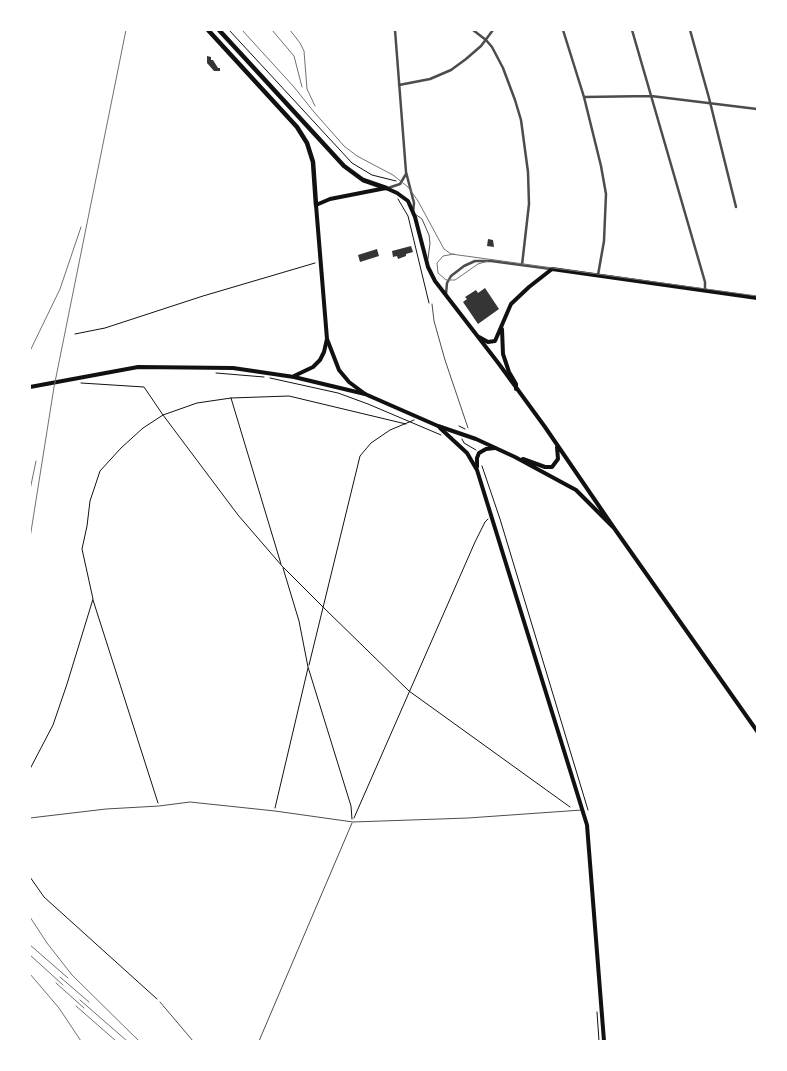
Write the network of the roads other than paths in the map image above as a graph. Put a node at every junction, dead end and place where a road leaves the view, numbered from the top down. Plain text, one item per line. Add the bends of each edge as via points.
1 (208, 30) edge
2 (219, 30) edge
3 (394, 30) edge
4 (473, 30) edge
5 (493, 30) edge
6 (564, 30) edge
7 (632, 30) edge
8 (690, 30) edge
9 (486, 40) junction
10 (399, 85) junction
11 (650, 96) junction
12 (584, 97) junction
13 (710, 103) junction
14 (757, 109) edge
15 (406, 172) junction
16 (386, 188) junction
17 (316, 205) junction
18 (736, 208) dead end
19 (413, 213) junction
20 (427, 265) junction
21 (522, 265) junction
22 (552, 269) junction
23 (598, 275) junction
24 (706, 290) junction
25 (446, 295) junction
26 (757, 298) edge
27 (432, 304) dead end
28 (503, 325) junction
29 (479, 337) junction
30 (327, 339) junction
31 (294, 377) junction
32 (30, 387) edge
33 (516, 389) junction
34 (365, 394) junction
35 (438, 426) junction
36 (468, 428) road end
37 (556, 443) junction
38 (495, 448) junction
39 (510, 455) junction
40 (477, 470) junction
41 (614, 528) junction
42 (757, 731) edge
43 (581, 810) junction
44 (30, 818) edge
45 (353, 822) junction
46 (160, 1002) road end
47 (193, 1041) edge
48 (259, 1041) edge
49 (604, 1041) edge

1 - 17 highway via 297,127 307,143 313,162
2 - 16 highway via 344,166 363,180
3 - 10 street
4 - 9 street
5 - 9 street
6 - 12 street
7 - 11 street
8 - 13 street
9 - 10 street via 451,70 430,79
9 - 21 street via 503,68 521,120 529,204
10 - 15 street
11 - 12 street
11 - 13 street
11 - 24 street
12 - 23 street via 606,194 604,241
13 - 14 street
13 - 18 street
15 - 16 street via 400,184
15 - 19 street via 414,203
16 - 17 main road via 330,199
16 - 19 main road via 406,199
17 - 30 main road
19 - 20 main road
19 - 20 lane via 422,219 429,235
20 - 25 main road
21 - 22 street
21 - 25 street via 484,260 472,262 448,280
22 - 23 main road
22 - 28 main road via 517,298
23 - 24 main road
24 - 26 main road
25 - 29 main road
27 - 36 lane via 434,321
28 - 29 main road via 494,342
28 - 33 main road via 503,354
29 - 33 main road
30 - 31 main road via 320,360
30 - 34 main road via 339,370
31 - 32 main road via 232,368 138,367
31 - 34 main road
33 - 37 main road
34 - 35 main road
35 - 38 main road
35 - 40 main road via 467,453
37 - 39 main road via 558,459 549,468
37 - 41 main road
38 - 39 main road
38 - 40 main road via 479,452
39 - 41 main road via 576,490
40 - 43 main road
41 - 42 main road
43 - 45 lane
43 - 49 main road via 588,831
44 - 45 lane via 190,802
45 - 48 lane
46 - 47 lane

